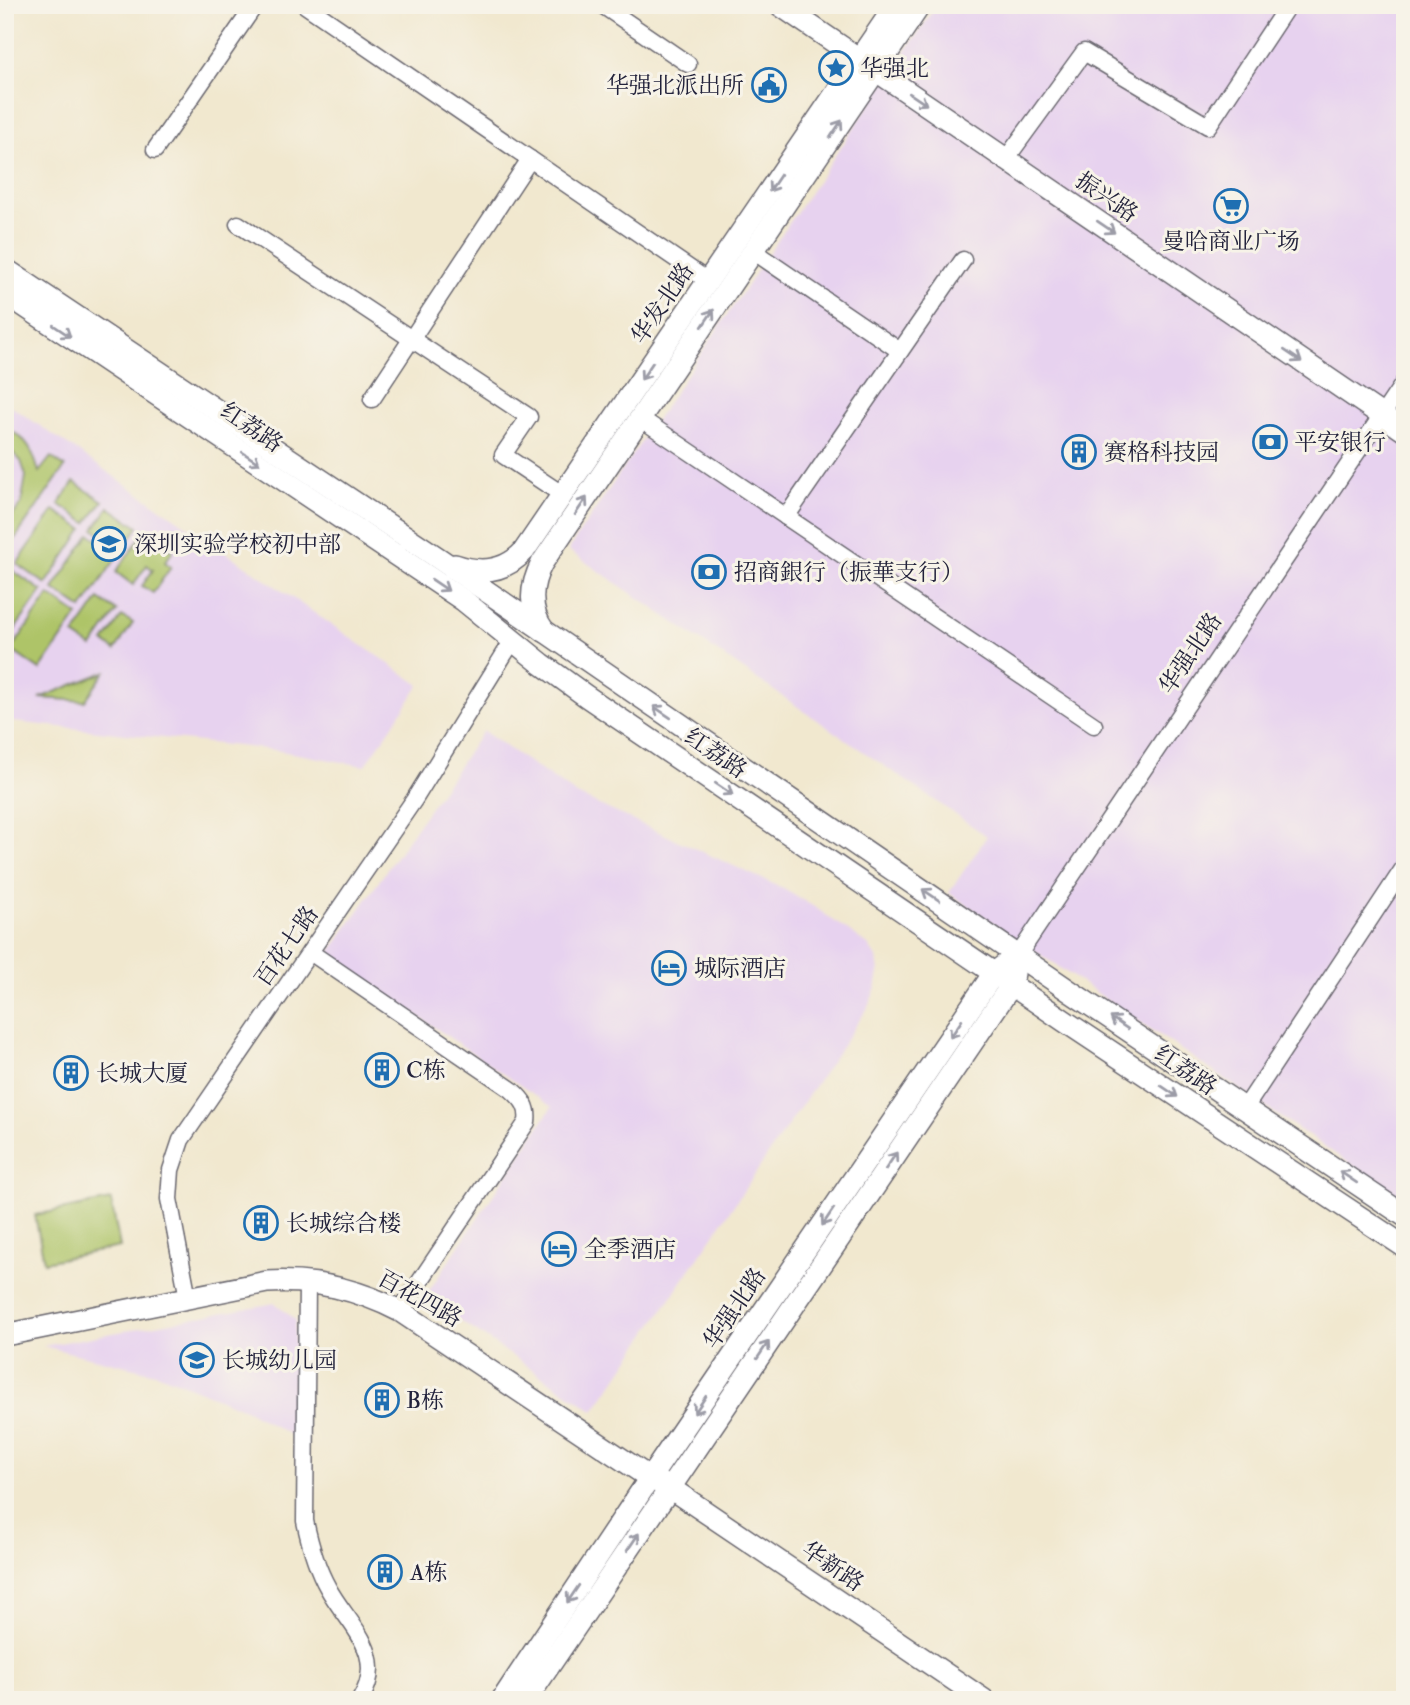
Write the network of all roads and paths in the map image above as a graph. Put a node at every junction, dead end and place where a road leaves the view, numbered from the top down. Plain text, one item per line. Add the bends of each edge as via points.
1 (256, 5) edge
2 (305, 5) edge
3 (602, 5) edge
4 (780, 5) edge
5 (896, 5) edge
6 (920, 5) edge
7 (1288, 5) edge
8 (688, 64) dead end
9 (867, 65) junction
10 (155, 150) dead end
11 (530, 159) junction
12 (1006, 159) junction
13 (238, 224) dead end
14 (753, 251) junction
15 (963, 260) dead end
16 (5, 269) edge
17 (708, 281) junction
18 (5, 293) edge
19 (411, 339) junction
20 (900, 351) junction
21 (1405, 382) edge
22 (372, 398) dead end
23 (1382, 416) junction
24 (640, 418) junction
25 (1405, 431) edge
26 (563, 495) junction
27 (786, 517) junction
28 (438, 558) junction
29 (548, 635) junction
30 (513, 640) junction
31 (1094, 725) dead end
32 (1405, 866) edge
33 (310, 952) junction
34 (1018, 954) junction
35 (1003, 978) junction
36 (1245, 1108) junction
37 (1405, 1216) edge
38 (1405, 1247) edge
39 (307, 1281) junction
40 (188, 1298) junction
41 (400, 1311) junction
42 (5, 1335) edge
43 (650, 1479) junction
44 (670, 1488) junction
45 (360, 1700) edge
46 (502, 1700) edge
47 (526, 1700) edge
48 (984, 1700) edge

1 - 10 street
2 - 11 street
3 - 8 street
4 - 9 main road, 振兴路
5 - 9 main road, 华发北路
6 - 9 main road, 华发北路
7 - 12 street via 1208,126 1084,52
9 -> 12 main road, 振兴路
14 -> 9 main road, 华发北路
9 -> 17 main road, 华发北路
11 - 17 street
11 - 19 street
12 -> 23 main road, 振兴路
13 - 19 street
14 - 20 street
24 -> 14 main road, 华发北路
15 - 20 street
16 - 28 main road, 红荔路
17 -> 26 main road, 华发北路
18 -> 30 main road, 红荔路 via 463,600
19 - 22 street
19 - 26 street via 529,417 503,456
20 - 27 street
21 - 23 street, 华强北路
23 - 25 main road, 振兴路
23 - 34 street, 华强北路
24 - 27 street
29 -> 24 main road, 华发北路 via 532,605 539,568
26 - 28 main road, 华发北路 via 508,566 474,570
27 - 31 street
28 - 29 main road, 红荔路
34 -> 29 main road, 红荔路
30 - 33 street, 百花七路 via 414,800
30 -> 35 main road, 红荔路 via 578,691
32 - 36 street
33 - 40 street, 百花七路 via 189,1127 175,1155 169,1199
33 - 41 street via 512,1090 528,1112 527,1122
34 - 35 main road, 华强北路
36 -> 34 main road, 红荔路
35 -> 38 main road, 红荔路
35 -> 43 main road, 华强北路
44 -> 35 main road, 华强北路
37 -> 36 main road, 红荔路
39 - 40 main road, 百花四路 via 267,1282
39 - 41 main road, 百花四路 via 365,1295
39 - 45 street via 305,1521 311,1552 328,1589 366,1645 369,1682
40 - 42 main road, 百花四路
41 - 43 main road, 百花四路
43 - 44 main road, 华新路
43 -> 46 main road, 华强北路
47 -> 44 main road, 华强北路
44 - 48 main road, 华新路

